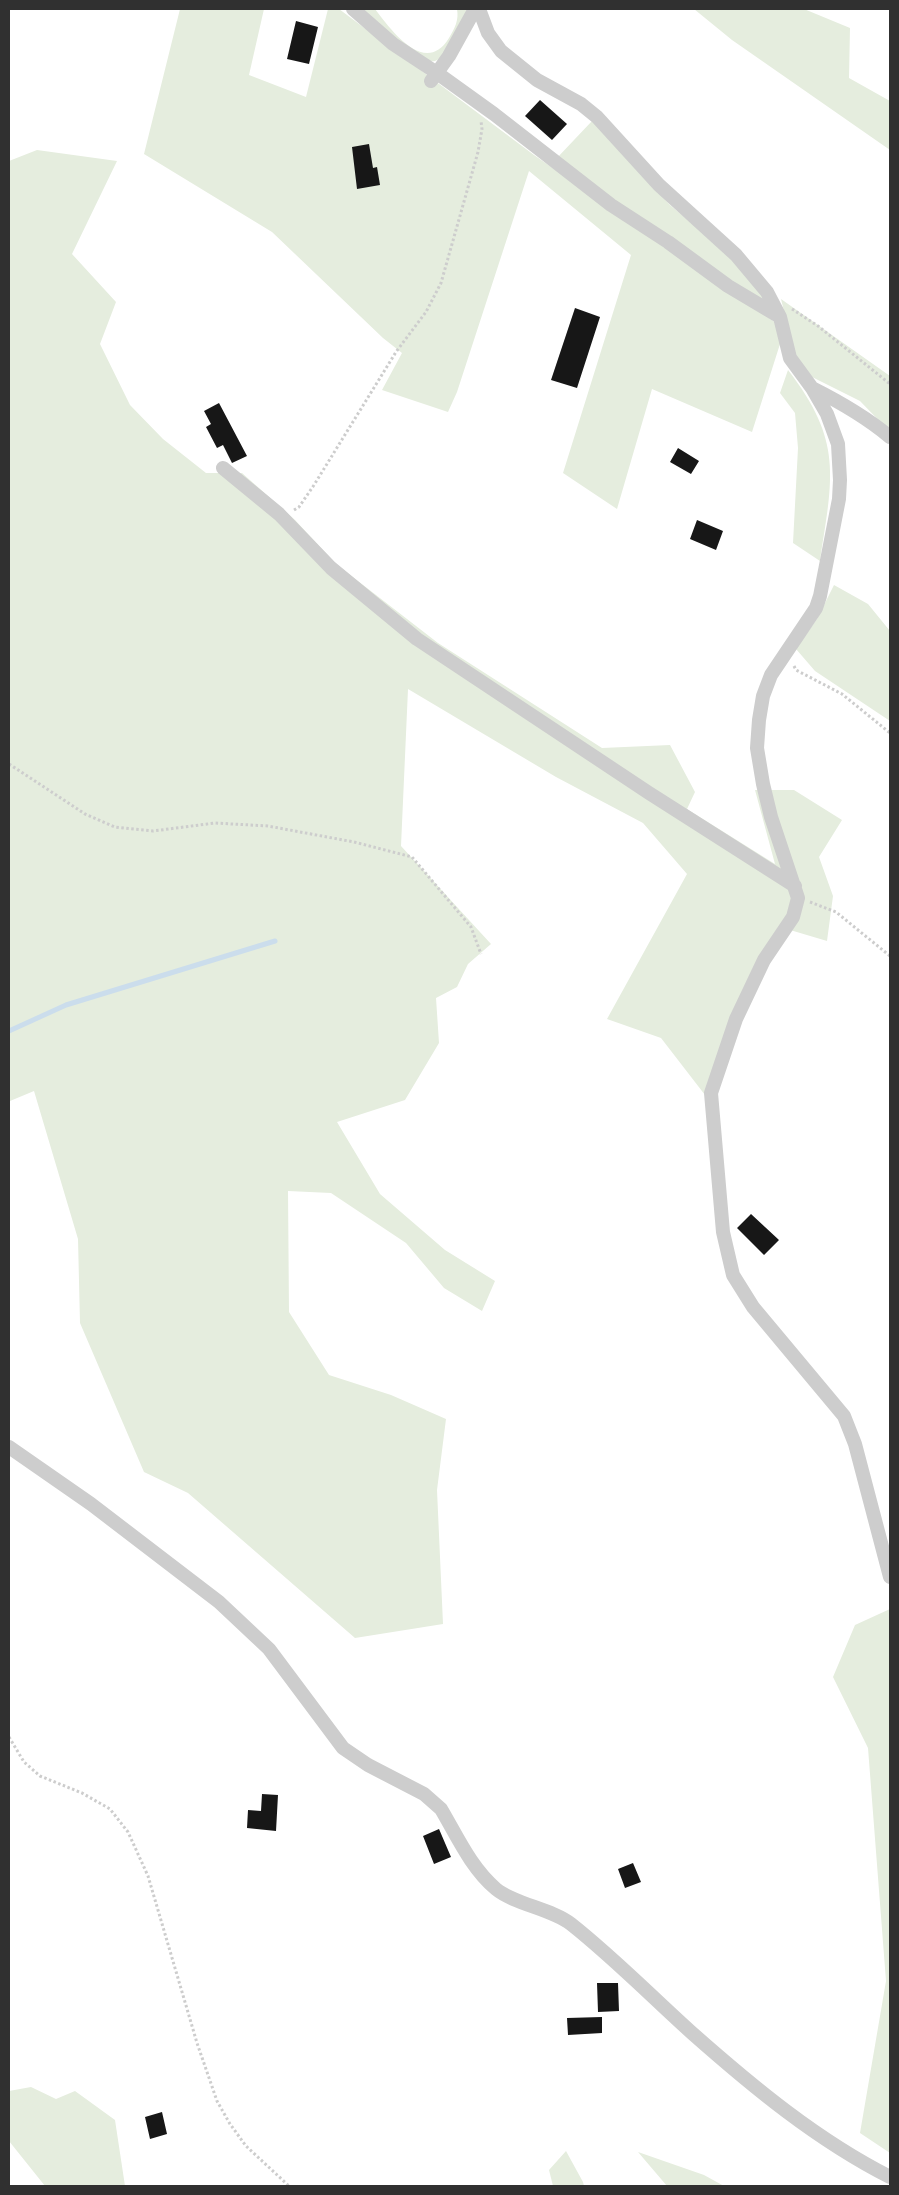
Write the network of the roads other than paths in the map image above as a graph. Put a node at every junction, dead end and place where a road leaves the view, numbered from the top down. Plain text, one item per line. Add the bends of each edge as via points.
1 (353, 9) edge
2 (475, 9) edge
3 (479, 9) edge
4 (434, 77) junction
5 (784, 312) junction
6 (812, 388) junction
7 (890, 437) edge
8 (223, 468) dead end
9 (796, 892) junction
10 (9, 1447) edge
11 (890, 1576) edge
12 (890, 2177) edge

1 - 4 street
2 - 4 street via 450,56
3 - 5 street via 488,33 501,50 537,80 588,110 610,129 659,185 736,255
4 - 5 street via 478,103 611,205 748,300
5 - 6 street via 790,358
6 - 7 street via 871,421
6 - 9 street via 831,422 838,444 840,487 818,602 771,675 763,696 758,748 771,817
8 - 9 street via 279,514 331,568 417,639
9 - 11 street via 793,917 764,960 736,1019 711,1093 723,1232 733,1275 753,1307 844,1416 855,1444
10 - 12 street via 219,1602 270,1649 343,1748 424,1794 441,1809 480,1873 498,1891 567,1921 619,1964 692,2033 793,2117

